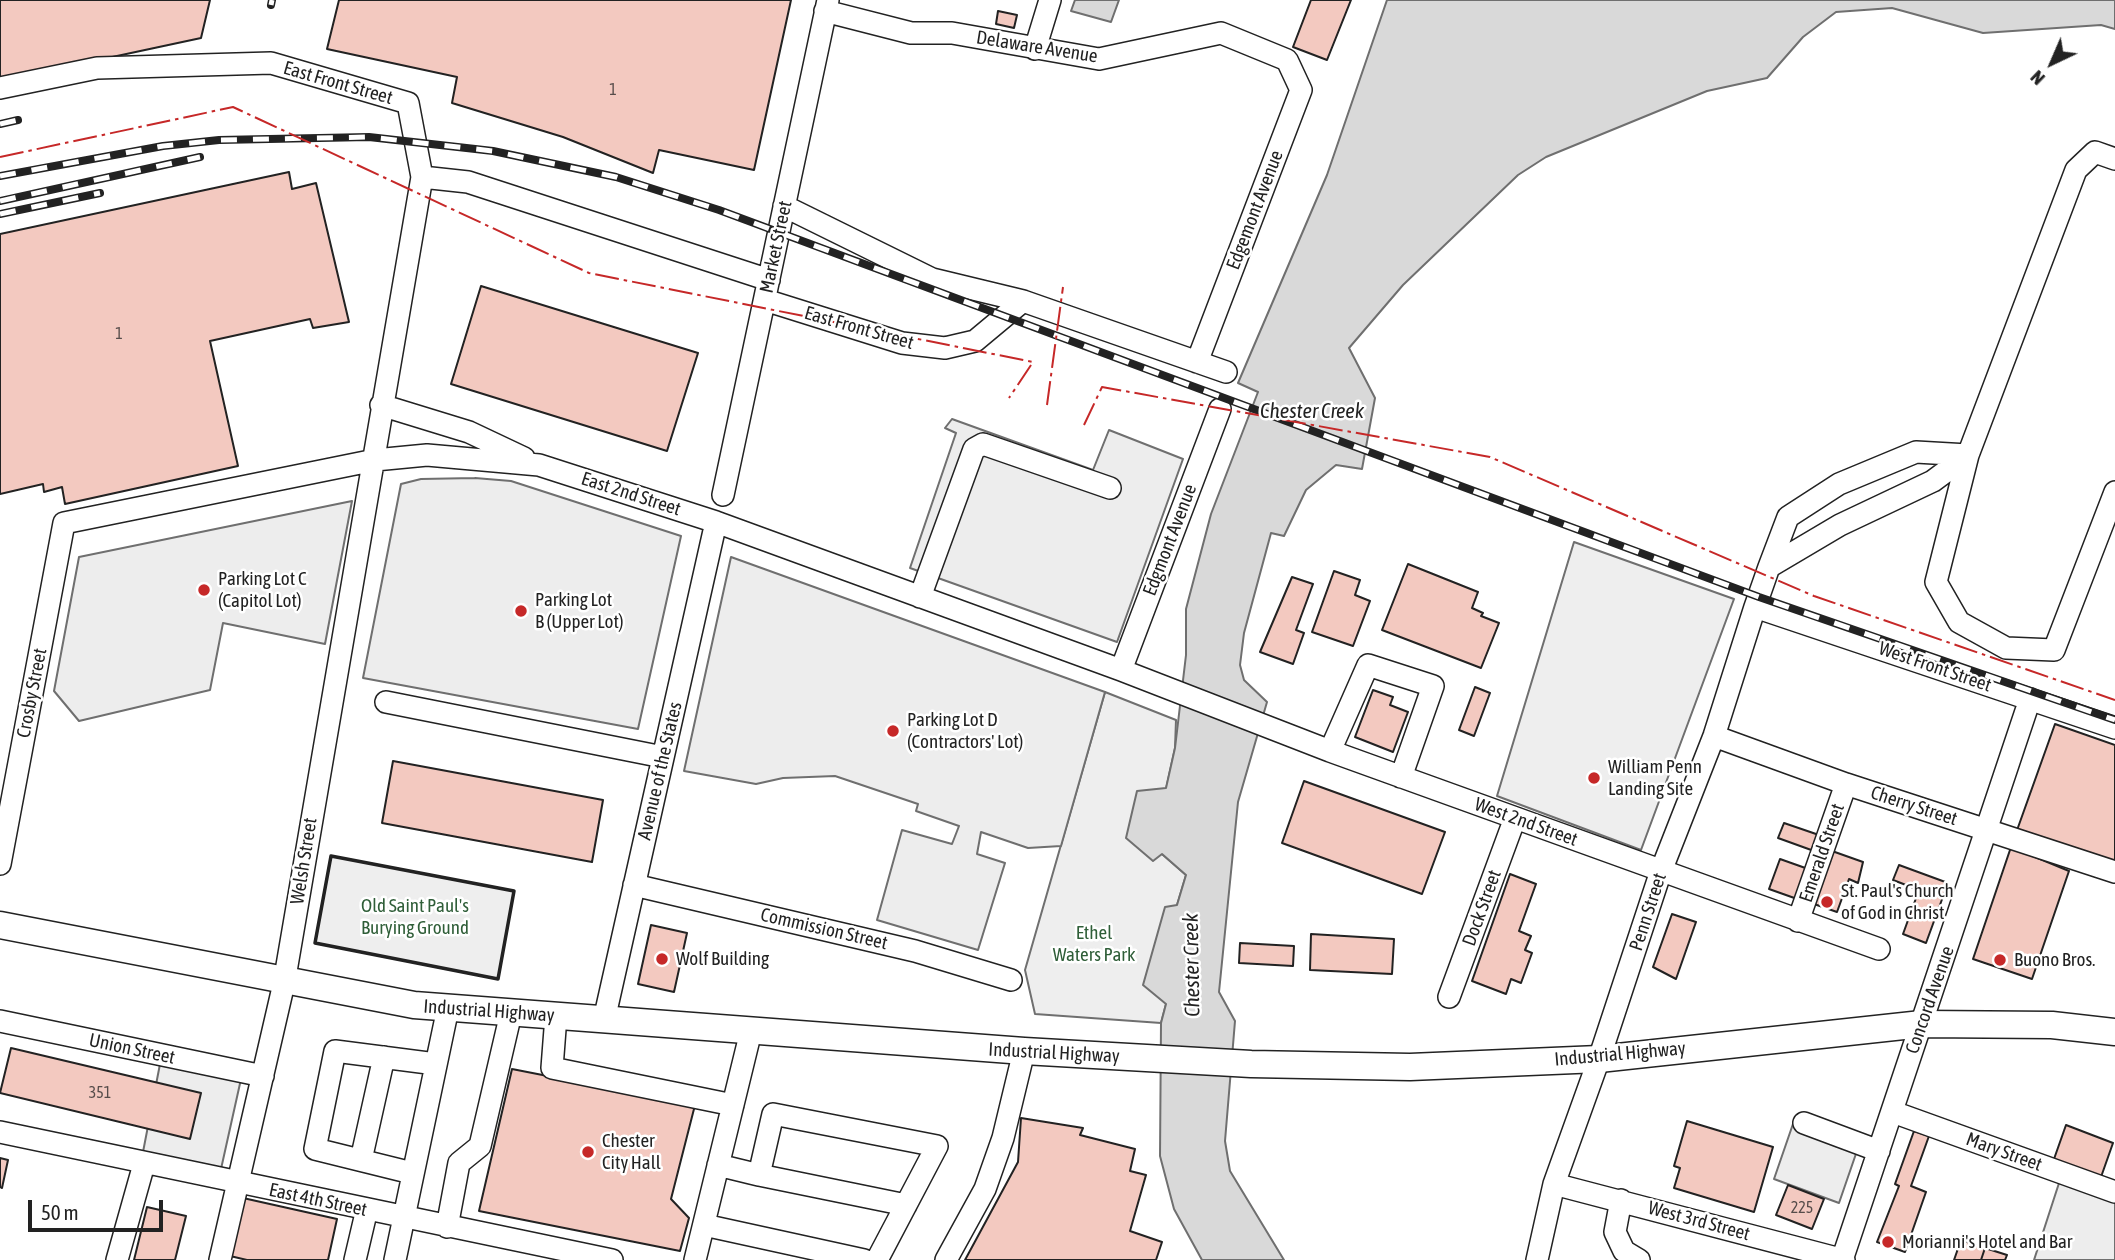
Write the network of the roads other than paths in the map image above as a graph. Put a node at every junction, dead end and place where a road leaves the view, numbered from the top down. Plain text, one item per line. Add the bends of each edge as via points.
1 (1051, 0) edge
2 (827, 6) edge
3 (1035, 49) junction
4 (1287, 60) joint
5 (0, 88) edge
6 (2115, 159) edge
7 (422, 177) junction
8 (785, 206) junction
9 (767, 290) junction
10 (1023, 301) junction
11 (1197, 362) junction
12 (1226, 372) dead end
13 (381, 405) junction
14 (1220, 410) dead end
15 (1968, 455) junction
16 (375, 460) junction
17 (539, 465) junction
18 (1110, 488) dead end
19 (2115, 492) edge
20 (723, 495) dead end
21 (716, 522) junction
22 (64, 523) joint
23 (1769, 567) junction
24 (920, 597) junction
25 (1755, 607) junction
26 (1121, 670) junction
27 (1174, 691) joint
28 (2030, 699) junction
29 (386, 702) dead end
30 (2115, 728) edge
31 (1714, 736) junction
32 (1330, 751) junction
33 (663, 757) junction
34 (1401, 777) junction
35 (1846, 784) junction
36 (5, 812) edge
37 (1515, 818) junction
38 (1987, 831) junction
39 (0, 864) edge
40 (1661, 871) junction
41 (2115, 872) edge
42 (634, 884) junction
43 (1798, 921) junction
44 (0, 925) edge
45 (1879, 949) dead end
46 (1011, 980) dead end
47 (284, 982) junction
48 (1449, 998) dead end
49 (448, 1008) junction
50 (511, 1013) junction
51 (556, 1016) junction
52 (604, 1020) junction
53 (0, 1021) edge
54 (1922, 1024) junction
55 (751, 1031) junction
56 (2115, 1032) edge
57 (1024, 1051) junction
58 (384, 1057) junction
59 (1599, 1059) junction
60 (436, 1064) junction
61 (263, 1076) junction
62 (733, 1105) junction
63 (1893, 1112) junction
64 (1804, 1123) dead end
65 (0, 1132) edge
66 (1879, 1151) junction
67 (361, 1160) junction
68 (144, 1164) junction
69 (718, 1165) junction
70 (412, 1173) junction
71 (759, 1175) junction
72 (239, 1184) junction
73 (1554, 1184) junction
74 (2115, 1192) edge
75 (1620, 1200) junction
76 (906, 1205) junction
77 (367, 1209) junction
78 (403, 1217) junction
79 (704, 1225) junction
80 (447, 1227) junction
81 (554, 1255) edge
82 (117, 1260) edge
83 (220, 1260) edge
84 (355, 1260) edge
85 (395, 1260) edge
86 (612, 1260) edge
87 (695, 1260) edge
88 (864, 1260) edge
89 (877, 1260) edge
90 (946, 1260) edge
91 (1537, 1260) edge
92 (1639, 1260) edge
93 (1843, 1260) edge

1 - 3 street
2 - 3 street, Delaware Avenue via 911,33 952,33
2 - 8 street, Market Street
3 - 4 street, Delaware Avenue via 1099,60 1221,33
4 - 11 street, Edgemont Avenue via 1301,90
5 - 7 street, East Front Street via 97,68 271,63 408,103
6 - 15 street via 2095,152 2076,170
7 - 9 street, East Front Street via 468,182
7 - 13 street, Welsh Street
8 - 9 street, Market Street
8 - 10 street via 932,279
9 - 10 street, East Front Street via 902,343 945,348 975,341
9 - 20 street, Market Street
10 - 11 street
11 - 12 street
13 - 16 street, Welsh Street
13 - 17 street via 469,432
14 - 26 street, Edgmont Avenue
15 - 19 street via 1936,582 1959,622 2006,648 2054,650
15 - 23 street via 1933,481 1840,525
15 - 23 street, Penn Street via 1916,452 1839,484 1788,517
16 - 17 street, East 2nd Street via 427,455
16 - 22 street, East 2nd Street
16 - 47 street, Welsh Street
17 - 21 street, East 2nd Street
18 - 24 street via 983,444 974,449
21 - 24 street, East 2nd Street
21 - 33 street, Avenue of the States
22 - 36 street, Crosby Street
23 - 25 street, Penn Street
24 - 26 street, East 2nd Street
25 - 28 street, West Front Street
25 - 31 street, Penn Street
26 - 27 street, East 2nd Street
27 - 32 street, West 2nd Street
28 - 30 street, West Front Street
28 - 38 street, Concord Avenue
29 - 33 street
31 - 35 street, Cherry Street
31 - 40 street, Penn Street
32 - 34 street, West 2nd Street
32 - 34 street via 1368,665 1433,686
33 - 42 street, Avenue of the States
34 - 37 street, West 2nd Street
35 - 38 street, Cherry Street
35 - 43 street, Emerald Street
36 - 39 street, Crosby Street
37 - 40 street, West 2nd Street
37 - 48 street, Dock Street
38 - 41 street, Cherry Street
38 - 54 street, Concord Avenue
40 - 43 street, West 2nd Street
40 - 59 street, Penn Street
42 - 46 street, Commission Street via 915,951
42 - 52 street, Avenue of the States
43 - 45 street, West 2nd Street
44 - 47 main road, Industrial Highway
47 - 49 main road, Industrial Highway
47 - 61 street, Welsh Street
49 - 50 main road, Industrial Highway
49 - 60 street
50 - 51 main road, Industrial Highway
50 - 80 street via 480,1146 459,1163
51 - 52 main road, Industrial Highway
51 - 62 street via 552,1068
52 - 55 main road, Industrial Highway
53 - 61 street, Union Street
54 - 56 main road, Industrial Highway via 2052,1025
54 - 59 main road, Industrial Highway
54 - 63 street, Concord Avenue
55 - 57 main road, Industrial Highway
55 - 62 street
57 - 59 main road, Industrial Highway via 1251,1064 1410,1067
57 - 90 street via 985,1189
58 - 60 street
58 - 67 street
58 - 67 street via 335,1051 315,1149
59 - 73 street, Penn Street
60 - 70 street
61 - 72 street, Welsh Street
62 - 69 street
63 - 66 street, Concord Avenue
63 - 74 street, Mary Street
64 - 66 street
65 - 68 street, East 4th Street
66 - 93 street, Concord Avenue
67 - 70 street
68 - 72 street, East 4th Street
68 - 82 street
69 - 71 street
69 - 79 street
70 - 78 street
71 - 76 street
71 - 76 street via 773,1114 937,1146
72 - 77 street, East 4th Street
72 - 83 street, Welsh Street
73 - 75 street, West 3rd Street
73 - 91 street, Penn Street
75 - 92 street via 1615,1232 1624,1251
75 - 93 street, West 3rd Street
76 - 89 street
77 - 78 street, East 4th Street
77 - 84 street
78 - 80 street, East 4th Street
78 - 85 street
79 - 87 street
79 - 88 street
80 - 81 street, East 4th Street
81 - 86 street, East 4th Street

